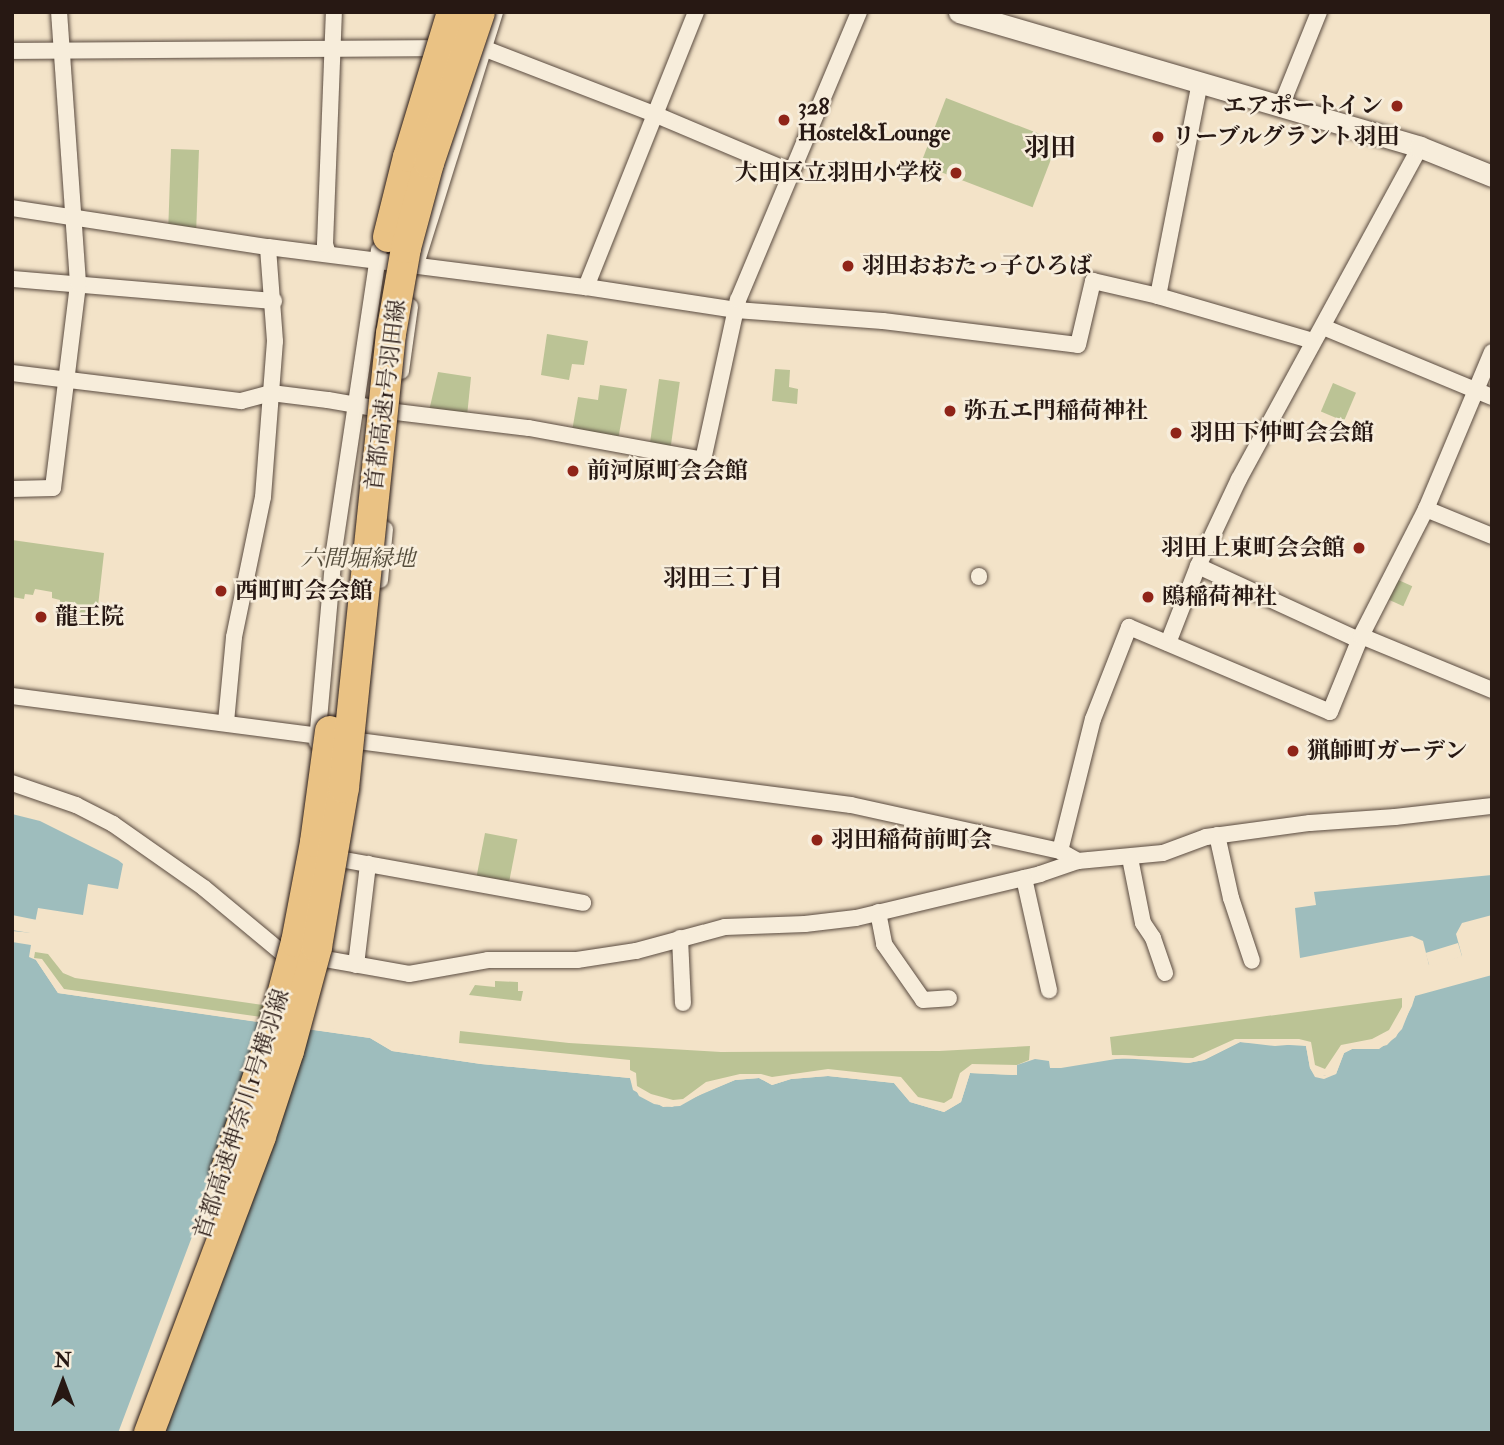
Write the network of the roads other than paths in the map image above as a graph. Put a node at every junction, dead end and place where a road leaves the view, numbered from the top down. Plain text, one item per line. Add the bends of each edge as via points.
1 (58, 12) edge
2 (334, 12) edge
3 (446, 12) edge
4 (452, 12) edge
5 (480, 12) edge
6 (495, 12) edge
7 (696, 12) edge
8 (859, 12) edge
9 (960, 12) edge
10 (1319, 12) edge
11 (1003, 18) edge
12 (435, 48) junction
13 (484, 48) junction
14 (333, 49) junction
15 (12, 51) edge
16 (62, 51) junction
17 (1200, 82) junction
18 (1281, 106) junction
19 (654, 114) junction
20 (1420, 147) junction
21 (791, 172) junction
22 (1492, 176) edge
23 (12, 208) edge
24 (76, 219) junction
25 (268, 247) junction
26 (328, 254) junction
27 (376, 260) junction
28 (416, 265) junction
29 (12, 279) edge
30 (78, 284) junction
31 (586, 287) junction
32 (1158, 296) junction
33 (274, 301) junction
34 (736, 310) junction
35 (1318, 334) junction
36 (1492, 352) edge
37 (12, 373) edge
38 (68, 379) junction
39 (1476, 390) junction
40 (271, 394) junction
41 (1492, 397) edge
42 (356, 405) junction
43 (396, 412) junction
44 (12, 489) edge
45 (1426, 509) junction
46 (1492, 536) edge
47 (1198, 566) junction
48 (1360, 638) junction
49 (1168, 643) junction
50 (1492, 690) edge
51 (12, 696) edge
52 (226, 722) junction
53 (318, 735) junction
54 (360, 739) junction
55 (12, 783) edge
56 (334, 787) junction
57 (1492, 806) edge
58 (1217, 835) junction
59 (1060, 851) junction
60 (1130, 858) junction
61 (345, 860) junction
62 (1078, 862) junction
63 (368, 864) junction
64 (1024, 878) junction
65 (583, 902) dead end
66 (878, 912) junction
67 (680, 938) junction
68 (283, 951) junction
69 (1252, 961) dead end
70 (330, 962) junction
71 (356, 965) junction
72 (1165, 973) dead end
73 (1049, 990) dead end
74 (949, 998) dead end
75 (683, 1003) dead end
76 (128, 1433) edge
77 (149, 1433) edge

1 - 16 street
2 - 14 street
3 - 12 street
4 - 56 highway, 首都高速1号羽田線, bridge via 408,158 371,330
5 - 56 highway, 首都高速1号羽田線, bridge via 429,163 407,248 391,334
6 - 13 street
7 - 19 street
8 - 21 street
9 - 11 street
10 - 18 street
11 - 17 street
12 - 13 street
12 - 14 street
12 - 27 street
13 - 19 street
13 - 28 street
14 - 16 street
14 - 26 street
15 - 16 street
16 - 24 street
17 - 18 street
17 - 32 street
18 - 20 street
19 - 21 street
19 - 31 street
20 - 22 street
20 - 35 street
21 - 34 street
23 - 24 street
24 - 25 street
24 - 30 street
25 - 26 street
25 - 33 street
26 - 27 street
27 - 28 street
27 - 42 street
28 - 31 street
28 - 43 street
29 - 30 street
30 - 33 street
30 - 38 street
31 - 34 street
32 - 34 street via 1093,281 1078,345 883,321
32 - 35 street
33 - 40 street
34 - 43 street via 703,460 529,428
35 - 39 street
35 - 47 street via 1243,471
36 - 39 street
37 - 38 street
38 - 40 street via 241,401
38 - 44 street via 53,488
39 - 41 street
39 - 45 street
40 - 42 street
40 - 52 street via 263,497 234,637
42 - 43 street
42 - 53 street via 334,551
43 - 54 street
45 - 46 street
45 - 48 street
47 - 48 street
47 - 49 street
48 - 49 street via 1330,712
48 - 50 street
49 - 59 street via 1129,627 1094,719
51 - 52 street
52 - 53 street
53 - 54 street
53 - 68 street
54 - 59 street via 851,805
54 - 61 street
55 - 68 street via 76,805 113,824
56 - 76 highway, 首都高速神奈川1号横羽線, bridge via 269,1044
56 - 77 highway, 首都高速神奈川1号横羽線, bridge via 320,935 289,1051
57 - 58 street
58 - 60 street via 1163,853
58 - 69 street
59 - 62 street
60 - 62 street
60 - 72 street via 1143,923
61 - 63 street
61 - 70 street
62 - 64 street
63 - 65 street
63 - 71 street
64 - 66 street
64 - 73 street
66 - 67 street via 805,924 725,927
66 - 74 street via 884,944 923,1000
67 - 71 street via 636,951 577,960 488,960 409,974
67 - 75 street
68 - 70 street
70 - 71 street

